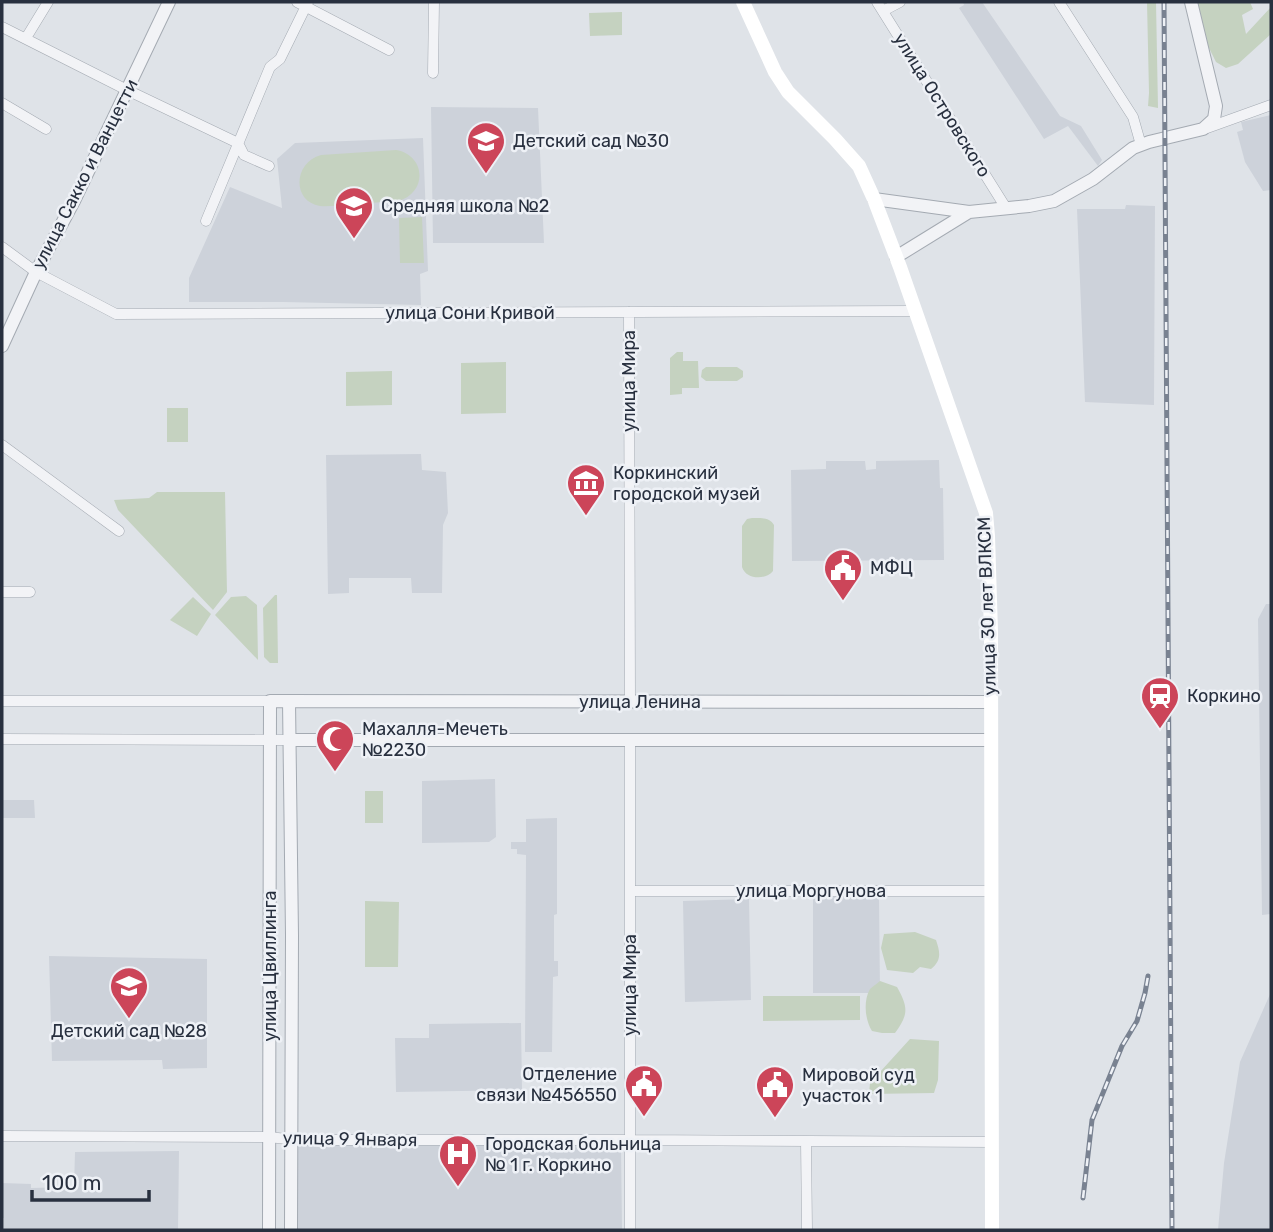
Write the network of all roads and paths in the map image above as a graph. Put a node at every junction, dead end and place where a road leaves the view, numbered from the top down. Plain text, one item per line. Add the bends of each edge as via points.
1 (48, 2) edge
2 (169, 2) edge
3 (434, 2) edge
4 (743, 2) edge
5 (900, 2) edge
6 (1059, 2) edge
7 (1191, 2) edge
8 (303, 3) edge
9 (880, 6) edge
10 (2, 27) edge
11 (26, 38) junction
12 (389, 50) dead end
13 (433, 73) dead end
14 (127, 90) junction
15 (2, 103) edge
16 (1271, 105) edge
17 (46, 129) dead end
18 (1203, 129) junction
19 (238, 143) junction
20 (1142, 145) junction
21 (270, 166) dead end
22 (874, 199) junction
23 (1006, 208) junction
24 (969, 212) junction
25 (206, 221) dead end
26 (2, 247) edge
27 (896, 257) junction
28 (36, 272) junction
29 (915, 311) junction
30 (629, 312) junction
31 (2, 346) edge
32 (2, 444) edge
33 (119, 531) dead end
34 (2, 592) edge
35 (30, 592) dead end
36 (2, 701) edge
37 (270, 701) junction
38 (289, 701) junction
39 (630, 702) junction
40 (990, 702) junction
41 (2, 739) edge
42 (271, 740) junction
43 (290, 740) junction
44 (630, 740) junction
45 (990, 740) junction
46 (630, 891) junction
47 (991, 891) junction
48 (2, 1136) edge
49 (269, 1137) junction
50 (291, 1140) junction
51 (630, 1140) junction
52 (806, 1141) junction
53 (992, 1142) junction
54 (269, 1230) edge
55 (291, 1230) edge
56 (630, 1230) edge
57 (807, 1230) edge
58 (992, 1230) edge

1 - 11 street
2 - 14 street, улица Сакко и Ванцетти
3 - 13 street
4 - 22 main road, улица 30 лет ВЛКСМ via 781,82 859,166
5 - 9 street
6 - 20 street via 1133,117
7 - 18 street via 1216,106 1214,119
8 - 12 street
8 - 19 street
9 - 23 street, улица Островского
10 - 11 street
11 - 14 street
14 - 19 street
14 - 28 street, улица Сакко и Ванцетти
15 - 17 street
16 - 18 street
18 - 20 street
19 - 21 street via 244,155
19 - 25 street
20 - 23 street via 1062,198
22 - 24 street
22 - 27 main road, улица 30 лет ВЛКСМ
23 - 24 street
24 - 27 street
26 - 28 street, улица Сони Кривой
27 - 29 main road, улица 30 лет ВЛКСМ
28 - 30 street, улица Сони Кривой via 116,314
28 - 31 street, улица Сакко и Ванцетти
29 - 30 street, улица Сони Кривой
29 - 40 main road, улица 30 лет ВЛКСМ via 986,513
30 - 39 street, улица Мира
32 - 33 street
34 - 35 street
36 - 37 street, улица Ленина
37 - 38 street, улица Ленина
37 - 42 street, улица Цвиллинга
38 - 39 street, улица Ленина
38 - 43 street
39 - 40 street, улица Ленина
40 - 45 main road, улица 30 лет ВЛКСМ
41 - 42 street
42 - 43 street
42 - 49 street, улица Цвиллинга
43 - 44 street
43 - 50 street, улица Цвиллинга
44 - 45 street
44 - 46 street, улица Мира
45 - 47 main road, улица 30 лет ВЛКСМ
46 - 47 street, улица Моргунова
46 - 51 street, улица Мира
47 - 53 main road, улица 30 лет ВЛКСМ
48 - 49 street, улица 9 Января
49 - 50 street, улица 9 Января
49 - 54 street, улица Цвиллинга
50 - 51 street, улица 9 Января
50 - 55 street, улица Цвиллинга
51 - 52 street, улица 9 Января
51 - 56 street, улица Мира
52 - 53 street, улица 9 Января
52 - 57 street
53 - 58 main road, улица 30 лет ВЛКСМ

